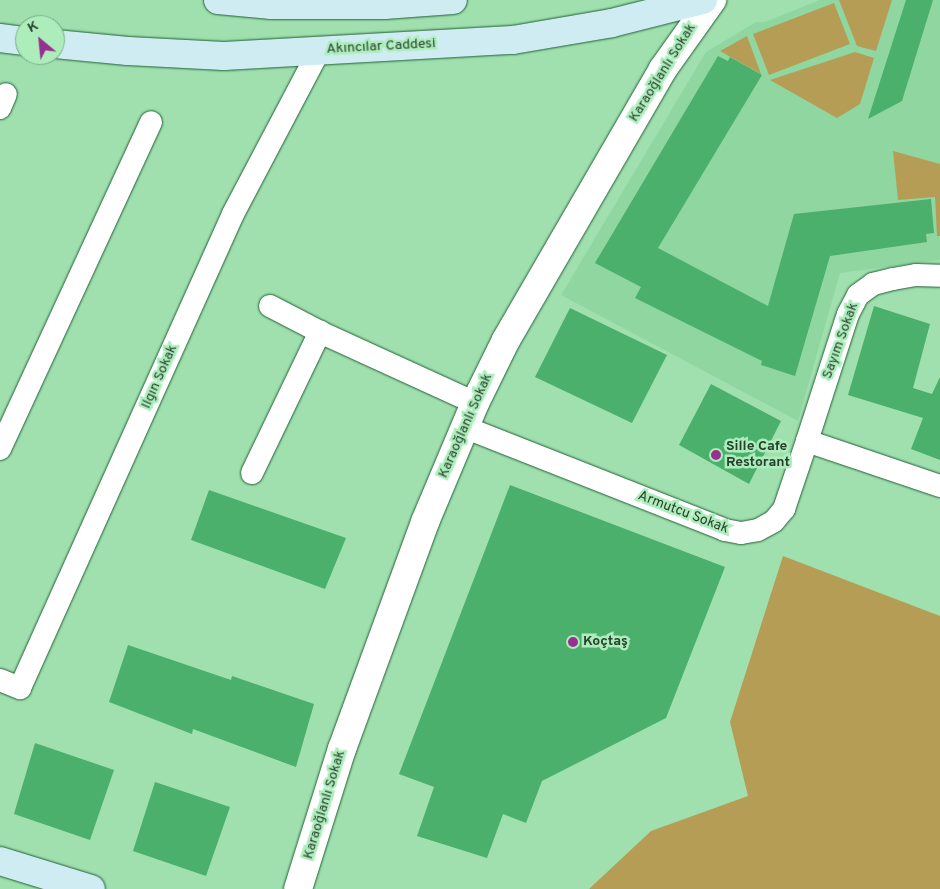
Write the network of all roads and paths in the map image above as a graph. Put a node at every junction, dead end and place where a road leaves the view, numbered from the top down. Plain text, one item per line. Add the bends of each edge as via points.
1 (218, 0) edge
2 (452, 0) edge
3 (703, 0) edge
4 (712, 0) edge
5 (360, 2) edge
6 (0, 38) edge
7 (15, 40) edge
8 (65, 45) edge
9 (319, 51) junction
10 (151, 122) dead end
11 (940, 276) edge
12 (270, 306) dead end
13 (320, 332) junction
14 (470, 415) junction
15 (807, 441) junction
16 (0, 449) edge
17 (252, 473) dead end
18 (940, 486) edge
19 (0, 680) edge
20 (0, 861) edge
21 (91, 889) edge
22 (298, 889) edge

1 - 5 main road via 272,5
2 - 5 main road
3 - 9 main road, Akıncılar Caddesi via 612,23 513,40
4 - 14 street, Karaoğlanlı Sokak via 663,69 506,340
6 - 7 main road
8 - 9 main road, Akıncılar Caddesi via 224,56
9 - 19 street, Ilgın Sokak via 233,214 20,688
10 - 16 street
11 - 15 street, Sayım Sokak via 916,275 893,279 873,284 858,295 848,314
12 - 13 street, Armutcu Sokak
13 - 14 street, Armutcu Sokak
13 - 17 street
14 - 15 street, Armutcu Sokak via 725,530 741,533 758,530 774,522 784,510
14 - 22 street, Karaoğlanlı Sokak via 425,522 345,740
15 - 18 street
20 - 21 main road

